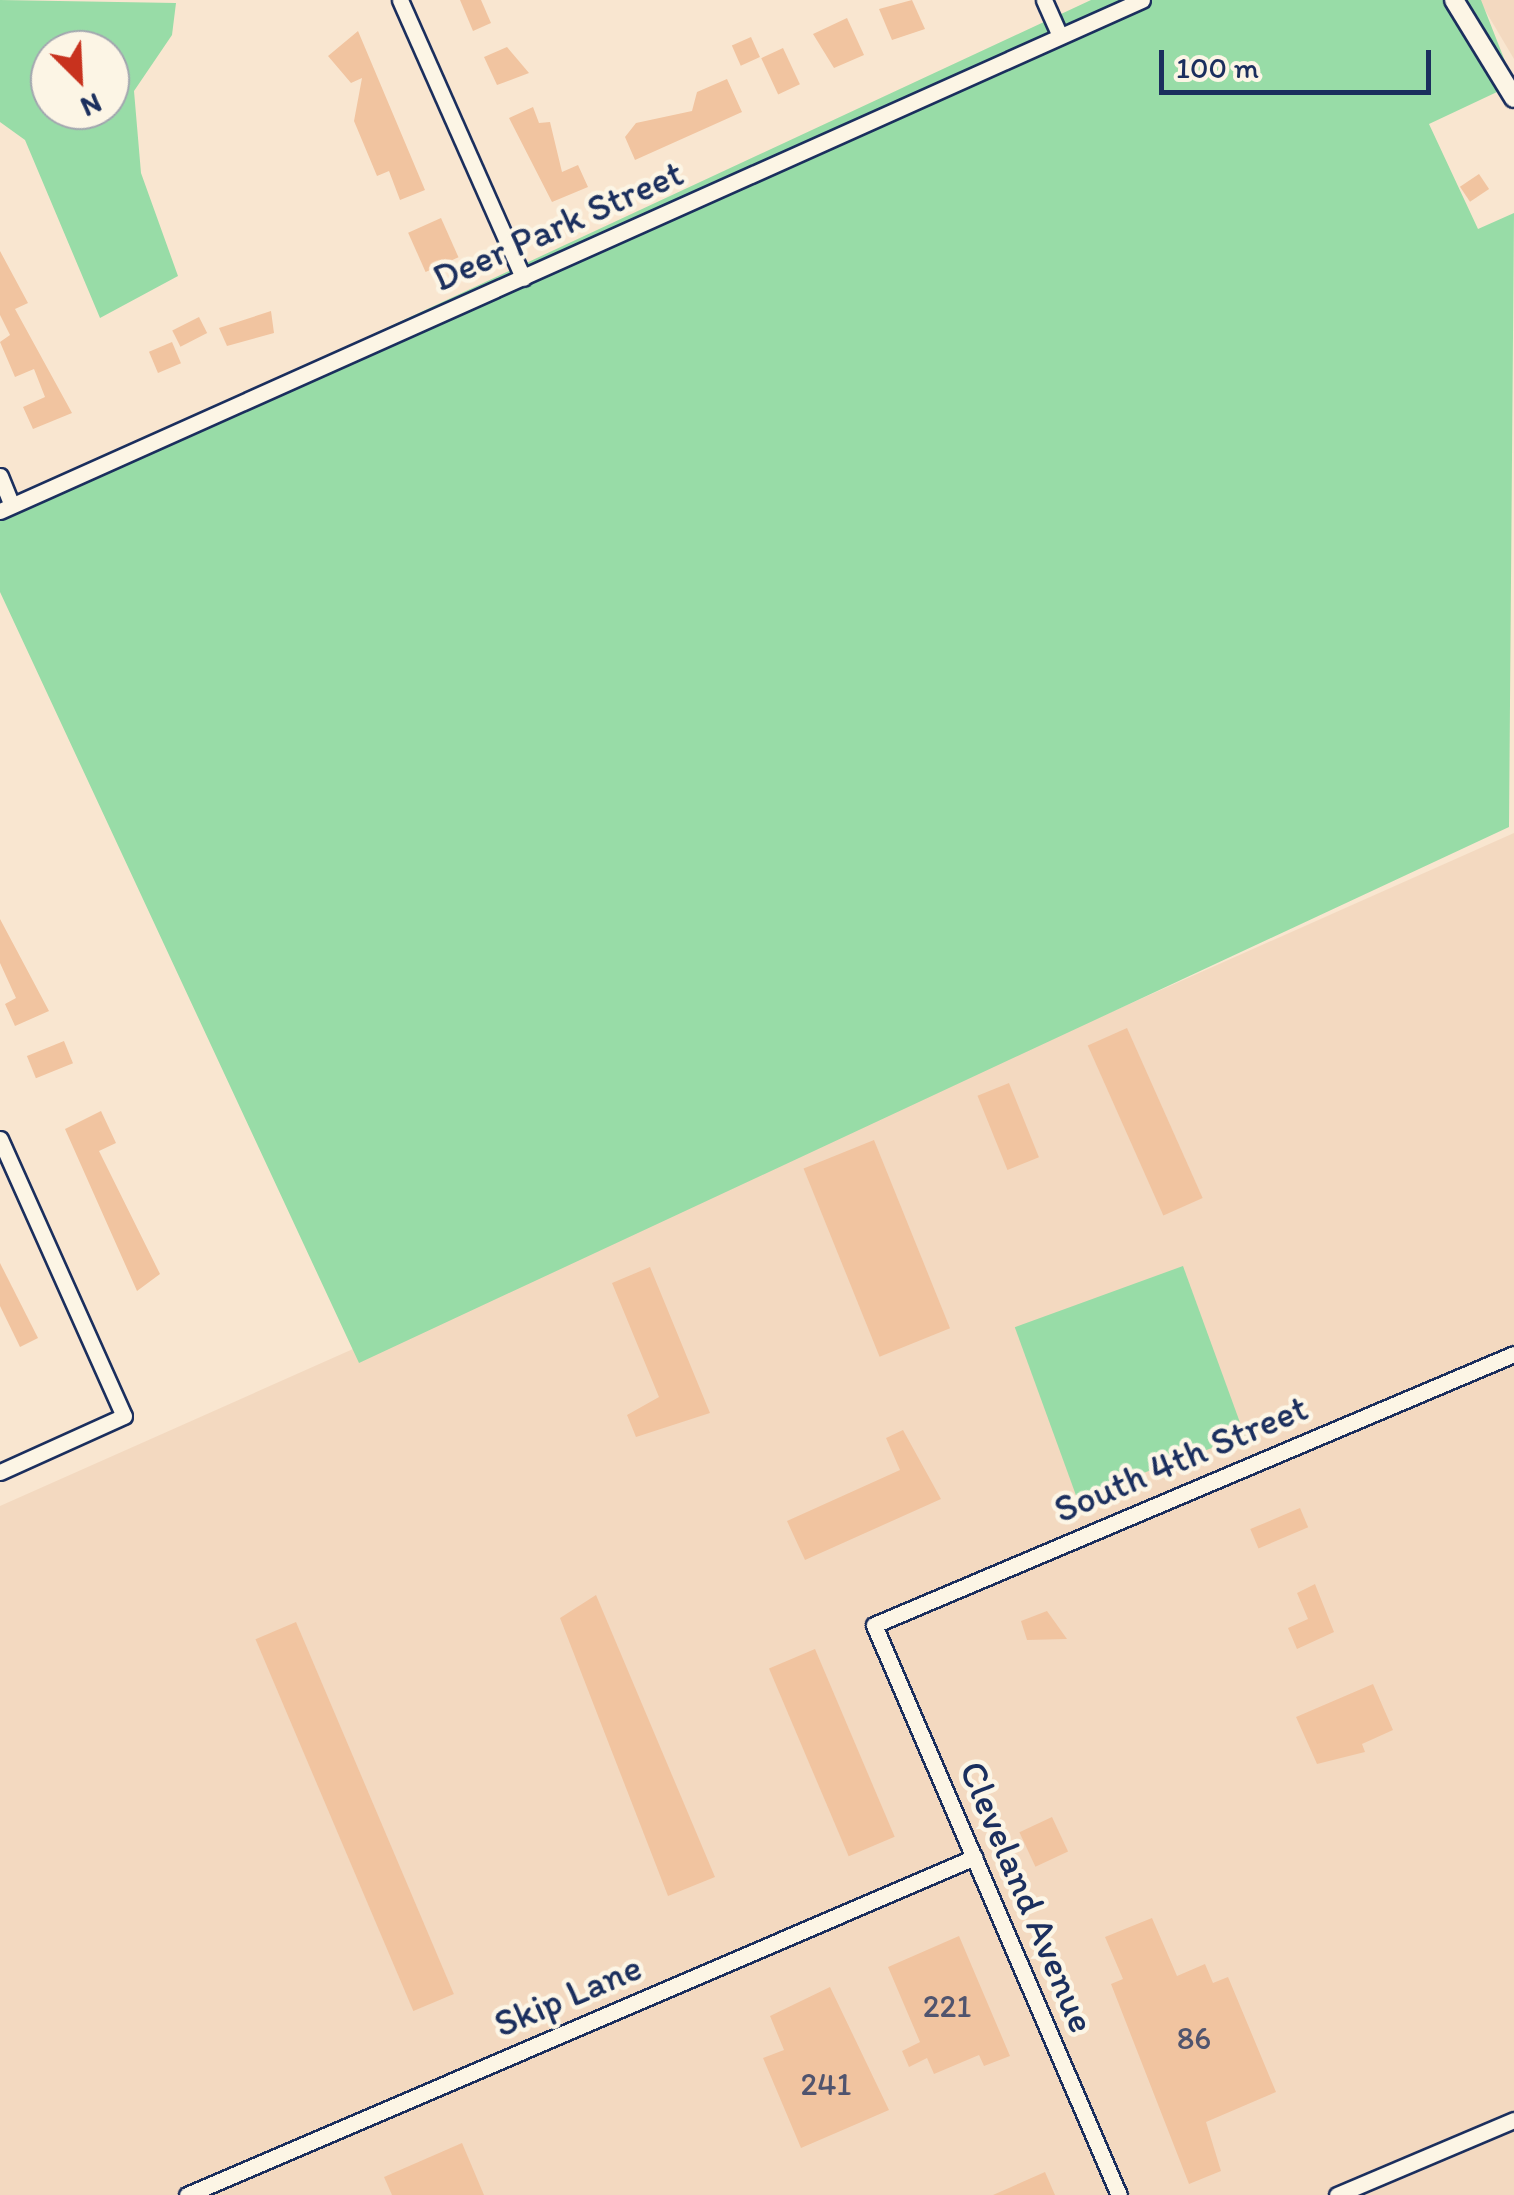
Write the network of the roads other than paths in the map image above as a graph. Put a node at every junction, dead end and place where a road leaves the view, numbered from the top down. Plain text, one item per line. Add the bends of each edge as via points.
1 (400, 0) edge
2 (1044, 0) edge
3 (1142, 0) edge
4 (1454, 0) edge
5 (1060, 36) junction
6 (1514, 98) edge
7 (523, 278) junction
8 (0, 476) edge
9 (6, 508) edge
10 (0, 1139) edge
11 (1514, 1354) edge
12 (0, 1472) edge
13 (874, 1626) joint
14 (975, 1857) junction
15 (1514, 2120) edge
16 (187, 2195) edge
17 (1119, 2195) edge
18 (1336, 2195) edge

1 - 7 street
2 - 5 street
3 - 5 street, Deer Park Street
4 - 6 street
5 - 7 street, Deer Park Street
7 - 9 street, Deer Park Street
8 - 9 street
10 - 12 street via 124,1416
11 - 13 street, South 4th Street
13 - 14 street, Cleveland Avenue
14 - 16 street, Skip Lane
14 - 17 street, Cleveland Avenue
15 - 18 street

